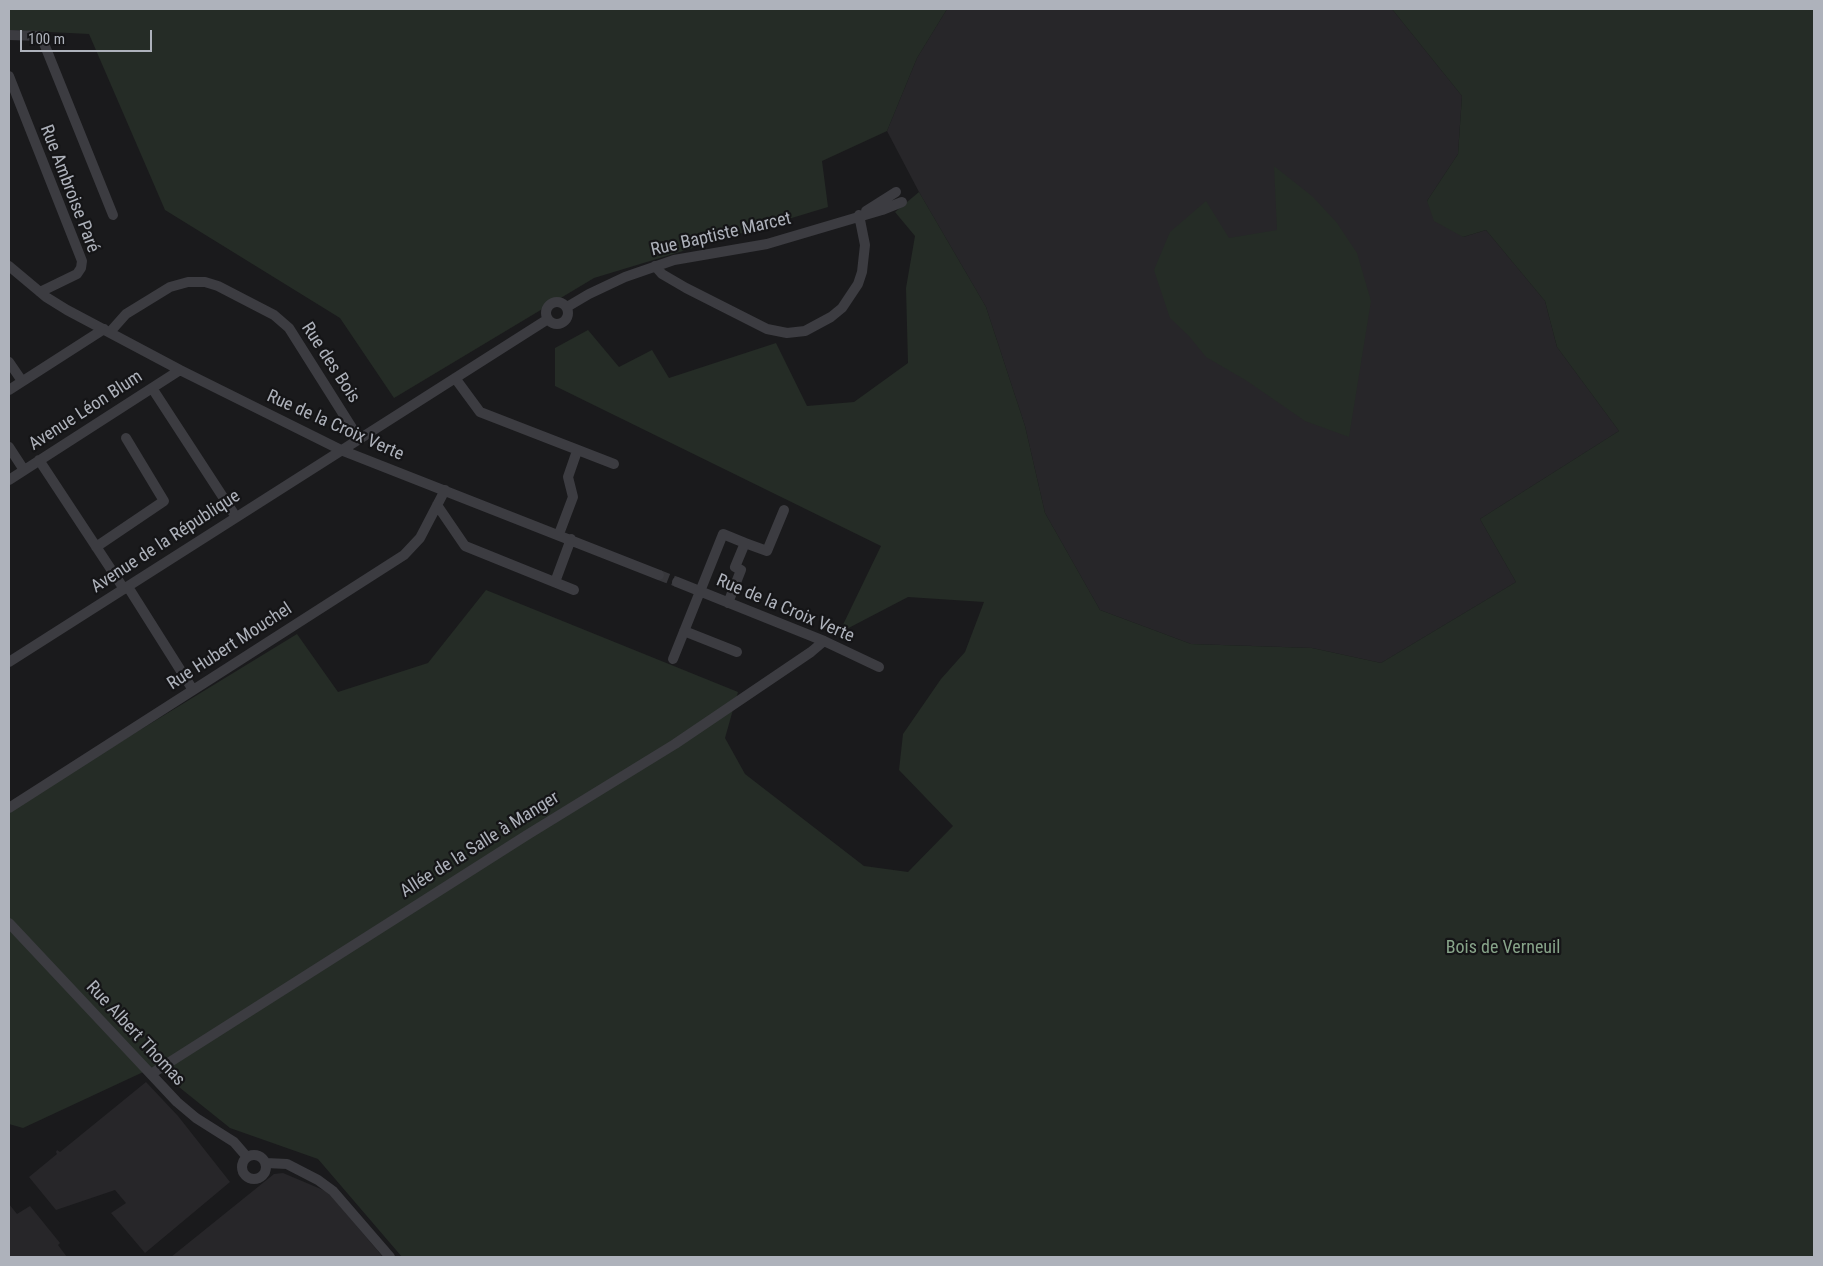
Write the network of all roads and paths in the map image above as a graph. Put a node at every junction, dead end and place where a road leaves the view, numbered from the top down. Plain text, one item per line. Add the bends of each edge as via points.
1 (9, 35) edge
2 (9, 76) edge
3 (896, 192) dead end
4 (902, 202) dead end
5 (113, 215) dead end
6 (859, 215) junction
7 (655, 266) junction
8 (11, 271) edge
9 (40, 292) junction
10 (567, 307) junction
11 (548, 319) junction
12 (107, 330) junction
13 (9, 362) edge
14 (180, 370) junction
15 (455, 378) junction
16 (22, 381) junction
17 (152, 388) junction
18 (9, 390) edge
19 (126, 438) dead end
20 (360, 439) junction
21 (9, 447) edge
22 (342, 450) junction
23 (577, 451) junction
24 (40, 460) junction
25 (614, 464) dead end
26 (24, 470) junction
27 (9, 480) edge
28 (445, 490) junction
29 (437, 505) junction
30 (784, 510) dead end
31 (236, 517) junction
32 (559, 534) junction
33 (571, 539) junction
34 (746, 543) junction
35 (96, 547) junction
36 (659, 575) tunnel mouth
37 (555, 582) junction
38 (677, 582) tunnel mouth
39 (126, 588) junction
40 (574, 590) dead end
41 (700, 591) junction
42 (728, 602) junction
43 (684, 631) junction
44 (824, 641) junction
45 (737, 652) dead end
46 (674, 659) dead end
47 (9, 661) edge
48 (879, 667) dead end
49 (193, 690) junction
50 (9, 808) edge
51 (9, 923) edge
52 (151, 1074) junction
53 (247, 1157) junction
54 (266, 1163) junction
55 (390, 1257) edge

1 - 5 street via 41,36
2 - 9 street, Rue Ambroise Paré via 82,260 77,274
3 - 6 street, Rue Baptiste Marcet
4 - 6 street, Rue Baptiste Marcet
6 - 7 street, Rue Baptiste Marcet via 767,244
6 - 7 street via 865,245 858,284 842,308 805,331 787,333 767,329 662,274
7 - 10 street, Rue Baptiste Marcet via 620,279
8 - 9 street, Rue de la Croix Verte
9 - 12 street, Rue de la Croix Verte
10 - 11 street, Rue Baptiste Marcet via 568,315 563,322 555,324
10 - 11 street, Rue Baptiste Marcet via 560,302 552,303 547,310
11 - 15 street, Rue Baptiste Marcet
12 - 14 street, Rue de la Croix Verte
12 - 16 street, Rue des Bois
12 - 20 street, Rue des Bois via 126,314 170,287 188,282 218,286 274,315 289,328
13 - 16 street
14 - 17 street, Avenue Léon Blum
14 - 22 street, Rue de la Croix Verte
15 - 20 street, Rue Baptiste Marcet
15 - 23 street via 480,412
16 - 18 street, Rue des Bois
17 - 24 street, Avenue Léon Blum
17 - 31 street
19 - 35 street via 164,501
20 - 22 street, Rue Baptiste Marcet
21 - 26 street
22 - 28 street, Rue de la Croix Verte
22 - 31 street, Avenue de la République
23 - 25 street
23 - 32 street via 568,477 573,497
24 - 26 street, Avenue Léon Blum
24 - 35 street
26 - 27 street, Avenue Léon Blum
28 - 29 street, Rue Hubert Mouchel
28 - 32 street, Rue de la Croix Verte
29 - 37 street via 465,546
29 - 49 street, Rue Hubert Mouchel via 420,538 404,555
30 - 34 street via 767,551
31 - 39 street, Avenue de la République
32 - 33 street, Rue de la Croix Verte
33 - 36 street, Rue de la Croix Verte
33 - 37 street
34 - 41 street via 722,534
34 - 42 street via 735,567 741,570
35 - 39 street
37 - 40 street
38 - 41 street, Rue de la Croix Verte
39 - 47 street, Avenue de la République
39 - 49 street
41 - 42 street, Rue de la Croix Verte
41 - 43 street
42 - 44 street, Rue de la Croix Verte
43 - 45 street
43 - 46 street
44 - 48 street, Rue de la Croix Verte
44 - 52 street, Allée de la Salle à Manger via 675,744 527,834
49 - 50 street, Rue Hubert Mouchel
51 - 52 street, Rue Albert Thomas
52 - 53 street, Rue Albert Thomas via 196,1118 234,1142
53 - 54 street via 258,1155
53 - 54 street via 242,1163 243,1171 251,1178 264,1174
54 - 55 street via 287,1164 333,1191

